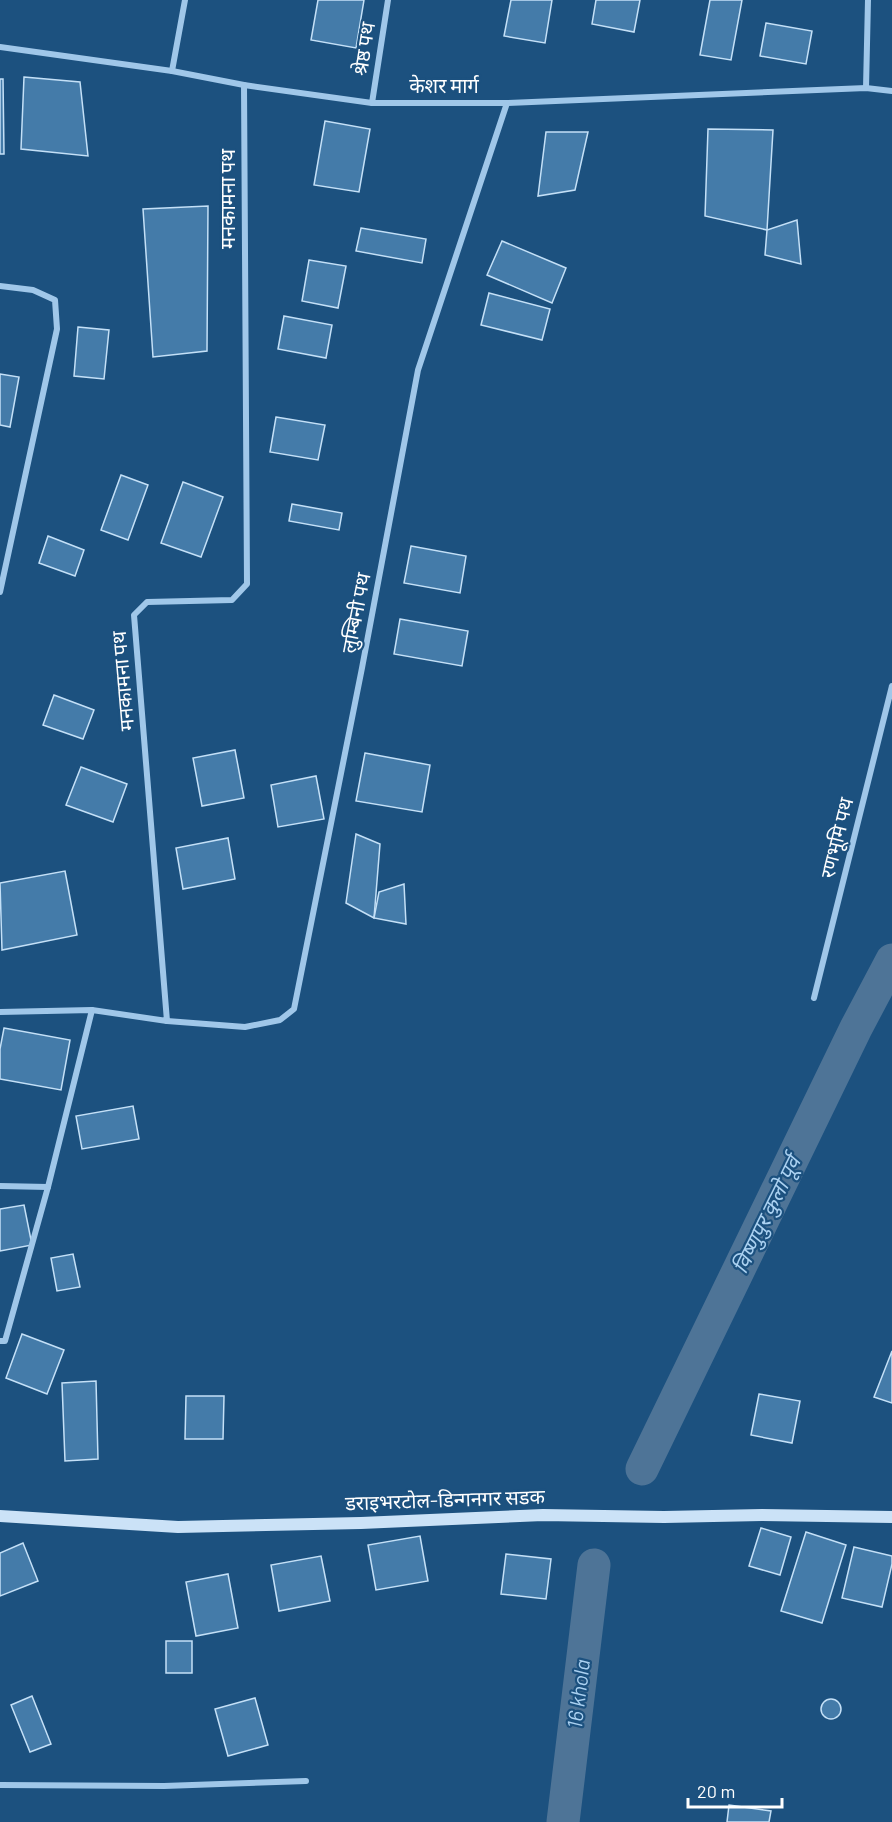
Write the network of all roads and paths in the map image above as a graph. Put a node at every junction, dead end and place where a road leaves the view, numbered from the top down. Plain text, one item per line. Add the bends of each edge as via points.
1 (185, 0) edge
2 (388, 0) edge
3 (868, 0) edge
4 (0, 47) edge
5 (172, 71) junction
6 (244, 85) junction
7 (866, 88) junction
8 (892, 91) edge
9 (372, 103) junction
10 (507, 103) junction
11 (0, 286) edge
12 (0, 592) edge
13 (892, 686) edge
14 (814, 998) dead end
15 (92, 1010) junction
16 (0, 1012) edge
17 (167, 1021) junction
18 (0, 1186) edge
19 (48, 1187) junction
20 (3, 1341) edge
21 (0, 1516) edge
22 (892, 1517) edge
23 (306, 1781) dead end
24 (0, 1785) edge

1 - 5 street
2 - 9 street, श्रेष्ठ पथ
3 - 7 street
4 - 5 street, केशर मार्ग
5 - 6 street, केशर मार्ग
6 - 9 street, केशर मार्ग
6 - 17 street, मनकामना पथ via 248,584 232,600 147,602 134,615
7 - 8 street, केशर मार्ग
7 - 10 street, केशर मार्ग
9 - 10 street, केशर मार्ग
10 - 17 street, लुम्बिनी पथ via 418,370 294,1009 280,1020 245,1027
11 - 12 street via 33,290 55,300 57,329
13 - 14 street, रणभूमि पथ
15 - 16 street
15 - 17 street
15 - 19 street
18 - 19 street
19 - 20 street
21 - 22 street, डराइभरटोल-डिन्गनगर सडक via 178,1527 543,1515
23 - 24 street via 164,1786

